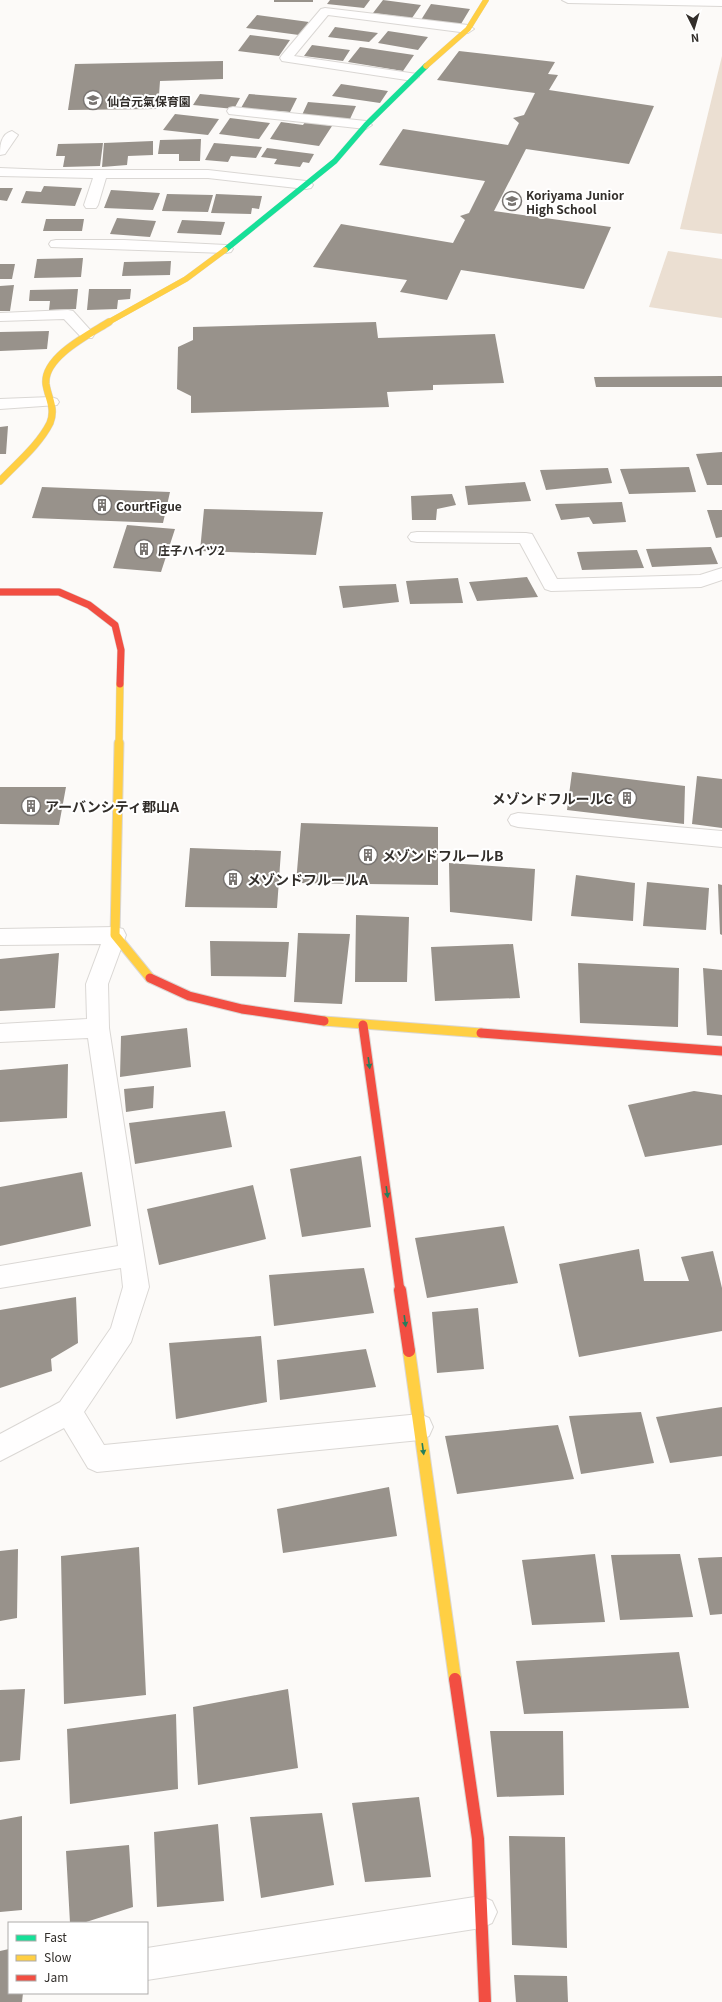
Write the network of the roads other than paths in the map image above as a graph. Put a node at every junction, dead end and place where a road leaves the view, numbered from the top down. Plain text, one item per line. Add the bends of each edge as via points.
1 (486, 0) edge
2 (568, 0) edge
3 (722, 3) edge
4 (468, 29) junction
5 (413, 77) junction
6 (233, 111) dead end
7 (366, 124) junction
8 (12, 135) dead end
9 (0, 151) edge
10 (0, 172) edge
11 (101, 174) junction
12 (306, 186) junction
13 (91, 205) dead end
14 (56, 244) dead end
15 (226, 249) junction
16 (0, 317) edge
17 (87, 335) junction
18 (51, 402) junction
19 (0, 404) edge
20 (0, 481) edge
21 (417, 537) dead end
22 (722, 574) edge
23 (0, 592) edge
24 (518, 820) dead end
25 (722, 839) edge
26 (115, 935) junction
27 (0, 937) edge
28 (363, 1024) junction
29 (98, 1028) junction
30 (0, 1033) edge
31 (722, 1051) edge
32 (130, 1255) junction
33 (0, 1277) edge
34 (69, 1411) junction
35 (420, 1427) junction
36 (0, 1448) edge
37 (481, 1912) junction
38 (148, 1964) edge
39 (486, 2002) edge

1 - 4 street
2 - 3 street
4 - 5 street
4 - 5 street via 325,11 286,58
5 - 7 street
6 - 7 street
7 - 12 street via 335,162
8 - 9 street
10 - 11 street via 44,175
11 - 12 street via 196,173 249,177
11 - 13 street
12 - 15 street
14 - 15 street
15 - 17 street via 186,279
16 - 17 street via 68,314
17 - 18 street via 58,356 48,371 46,383
18 - 19 street
18 - 20 street via 53,407 50,422 37,442
21 - 22 street via 526,538 551,585 701,581
23 - 26 street via 59,592 89,605 115,625 120,650
24 - 25 street
26 - 27 street
26 - 28 street via 152,980 189,996 242,1009 304,1019
26 - 29 street via 97,984
28 - 31 street
28 -> 35 street
29 - 30 street
29 - 32 street
32 - 33 street
32 - 34 street via 136,1287 122,1334
34 - 35 street via 97,1459
34 - 36 street
35 -> 37 street via 478,1839
37 - 38 street
37 - 39 street

